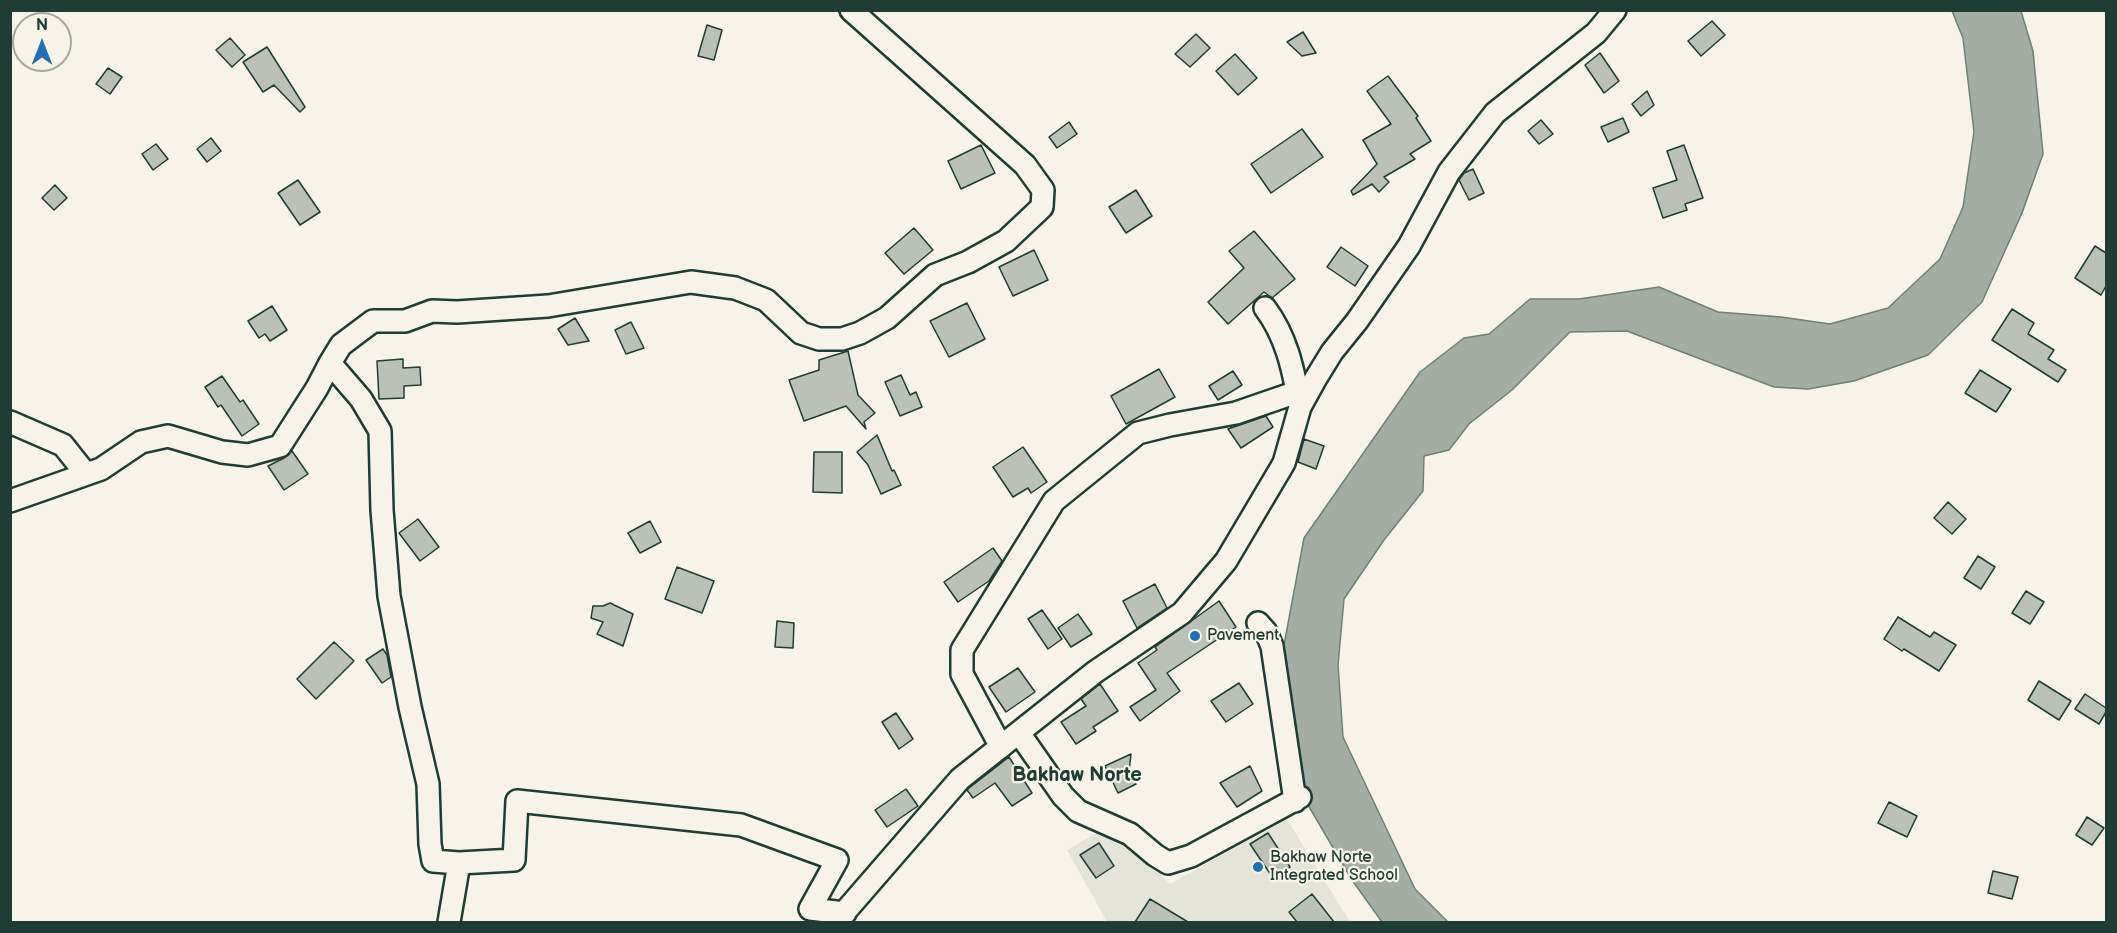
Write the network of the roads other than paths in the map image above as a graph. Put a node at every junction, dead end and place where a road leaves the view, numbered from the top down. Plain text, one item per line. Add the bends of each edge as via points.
1 (851, 10) edge
2 (1615, 10) edge
3 (1265, 308) dead end
4 (330, 363) junction
5 (1299, 399) junction
6 (10, 422) edge
7 (86, 474) junction
8 (10, 501) edge
9 (1258, 623) dead end
10 (1018, 733) junction
11 (1001, 747) junction
12 (459, 863) junction
13 (840, 918) edge
14 (449, 922) edge

1 - 4 street via 1025,165 1043,190 1042,207 1006,242 935,274 887,318 842,339 819,339 801,333 766,300 735,288 691,282 548,306 432,311 405,321 373,321 341,345
2 - 5 street via 1596,33 1495,113 1449,172 1409,246
3 - 5 street via 1285,342
4 - 7 street via 280,446 248,455 168,436 141,442
4 - 12 street via 361,399 380,431 389,596 428,784 432,861
5 - 10 street via 1284,462 1226,561 1182,613 1095,672
5 - 11 street via 1138,433 1054,501 962,651 962,674
6 - 7 street via 63,445
7 - 8 street
9 - 10 street via 1272,646 1298,799 1191,856 1168,862 1130,834 1078,810 1063,796
10 - 11 street
11 - 13 street via 960,779
12 - 13 street via 514,860 517,801 741,825 837,860 810,909
12 - 14 street

